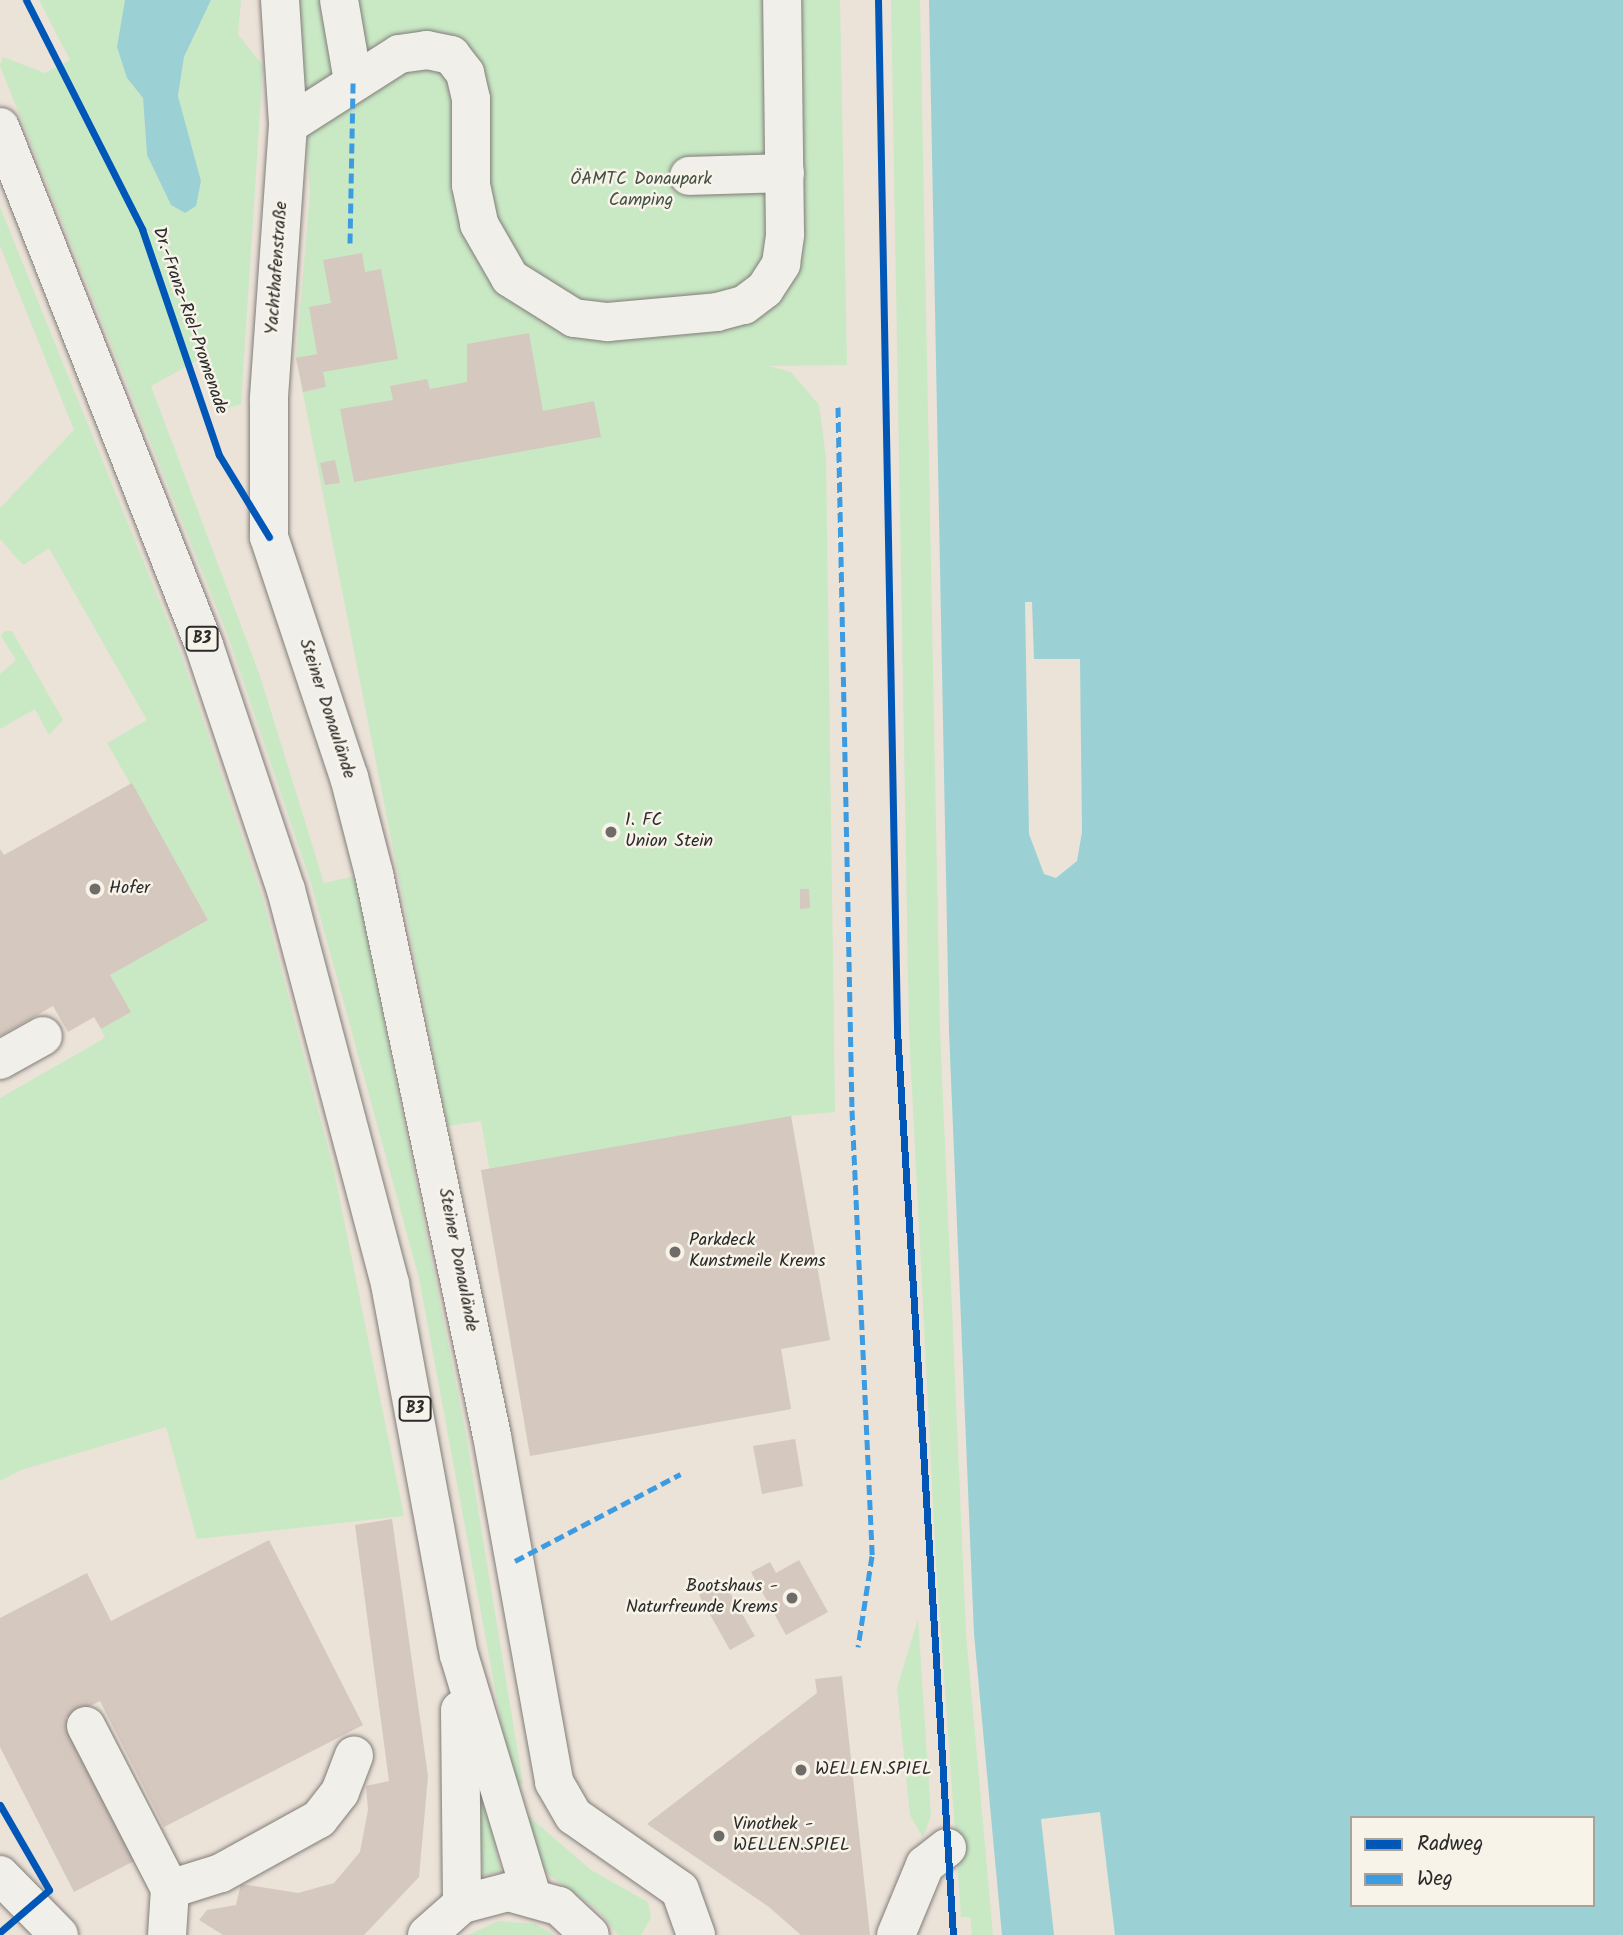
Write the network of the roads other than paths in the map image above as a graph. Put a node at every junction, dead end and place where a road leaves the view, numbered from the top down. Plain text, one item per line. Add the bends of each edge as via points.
1 (280, 0) edge
2 (339, 0) edge
3 (782, 0) edge
4 (353, 81) junction
5 (288, 125) junction
6 (0, 127) edge
7 (785, 173) junction
8 (689, 176) dead end
9 (269, 537) joint
10 (43, 1036) dead end
11 (0, 1060) edge
12 (460, 1655) junction
13 (86, 1726) dead end
14 (354, 1756) dead end
15 (947, 1849) dead end
16 (0, 1875) edge
17 (170, 1889) junction
18 (531, 1894) junction
19 (462, 1904) junction
20 (60, 1935) edge
21 (167, 1935) edge
22 (428, 1935) edge
23 (590, 1935) edge
24 (696, 1935) edge
25 (896, 1935) edge

1 - 5 main road, Yachthafenstraße
2 - 4 main road
3 - 7 main road
4 - 5 main road via 331,101
4 - 7 main road via 398,54 428,50 451,55 465,73 471,99 471,185 492,254 540,301 574,318 661,318 744,305 765,289 780,264
5 - 9 main road, Yachthafenstraße via 269,400
6 - 12 main road, B3 via 204,645 286,890 390,1284
7 - 8 main road
9 - 24 main road, Steiner Donaulände via 349,777 380,901 487,1410 554,1782 574,1816 680,1890
10 - 11 main road
12 - 18 main road, B3
12 - 19 main road, B3
13 - 17 main road
14 - 17 main road via 340,1792 319,1819 221,1873
15 - 25 main road via 925,1865
16 - 20 main road
17 - 21 main road
18 - 19 main road via 484,1895
18 - 23 main road via 559,1906
19 - 22 main road

